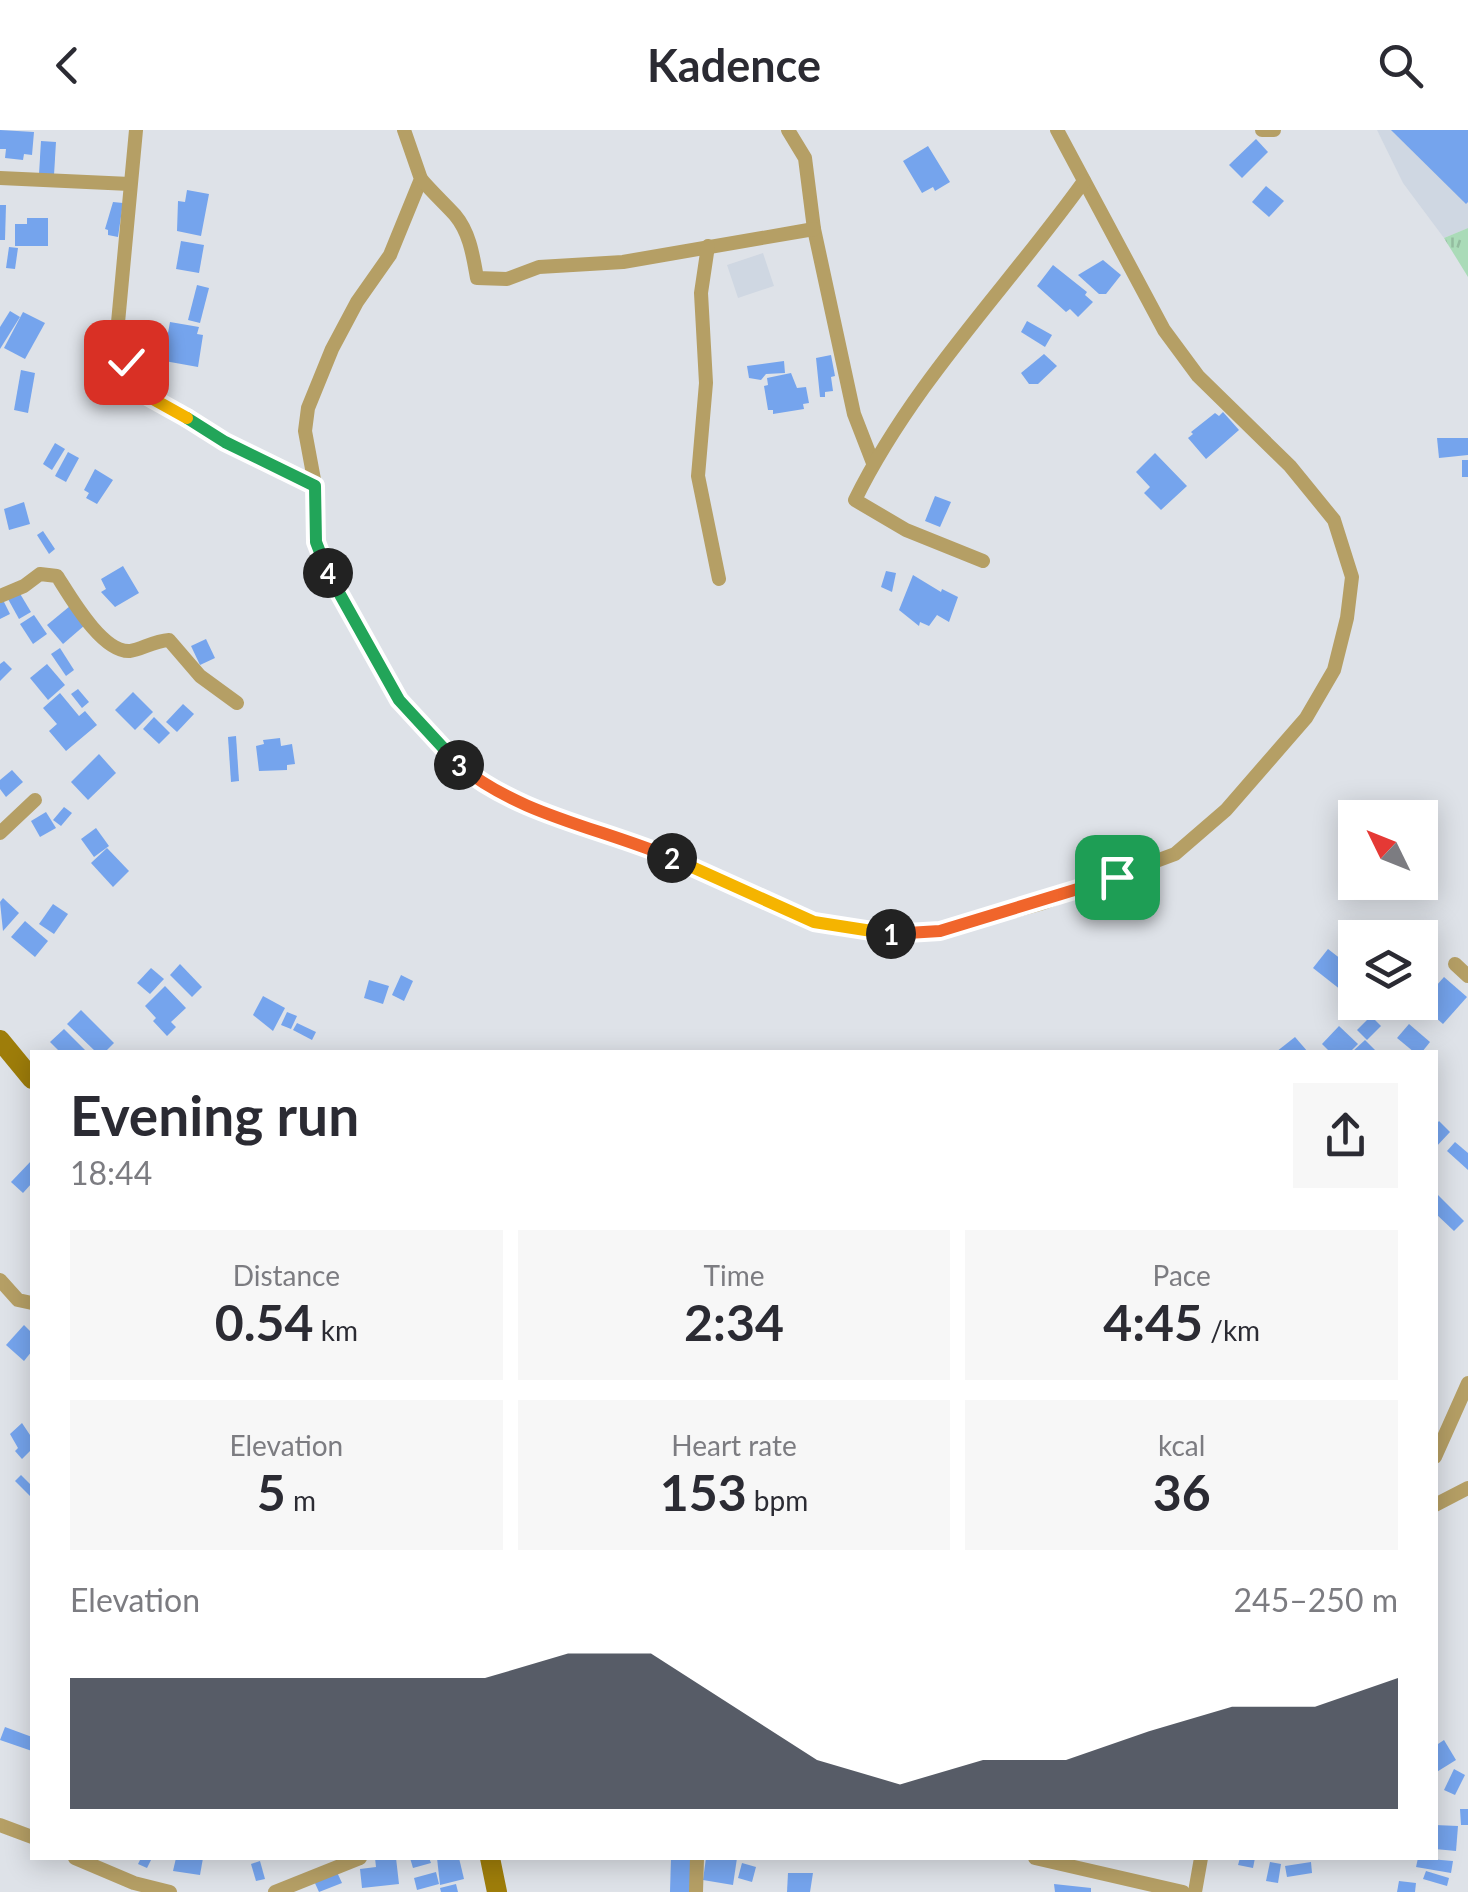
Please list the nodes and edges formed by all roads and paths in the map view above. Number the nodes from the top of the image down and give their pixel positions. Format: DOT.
graph roads {
  1 [pos="136,130"];
  2 [pos="404,130"];
  3 [pos="788,130"];
  4 [pos="1057,130"];
  5 [pos="1262,130"];
  6 [pos="1274,130"];
  7 [pos="0,178"];
  8 [pos="421,178"];
  9 [pos="1084,181"];
  10 [pos="130,184"];
  11 [pos="814,229"];
  12 [pos="708,246"];
  13 [pos="873,463"];
  14 [pos="315,486"];
  15 [pos="982,562"];
  16 [pos="719,579"];
  17 [pos="0,596"];
  18 [pos="236,703"];
  19 [pos="35,800"];
  20 [pos="0,833"];
  21 [pos="1455,964"];
  22 [pos="1468,976"];
  23 [pos="0,1040"];
  24 [pos="30,1076"];
  25 [pos="0,1280"];
  26 [pos="30,1303"];
  27 [pos="1468,1384"];
  28 [pos="1438,1450"];
  29 [pos="1468,1488"];
  30 [pos="1438,1503"];
  31 [pos="0,1825"];
  32 [pos="30,1837"];
  33 [pos="80,1860"];
  34 [pos="356,1860"];
  35 [pos="490,1860"];
  36 [pos="697,1860"];
  37 [pos="1044,1860"];
  38 [pos="1201,1860"];
  39 [pos="301,1888"];
  40 [pos="170,1892"];
  41 [pos="275,1892"];
  42 [pos="497,1892"];
  43 [pos="696,1892"];
  44 [pos="1184,1892"];
  45 [pos="1194,1892"];
  1 -- 10 [label="street"];
  2 -- 8 [label="street"];
  3 -- 11 [label="street"];
  4 -- 9 [label="street"];
  5 -- 6 [label="street"];
  7 -- 10 [label="street"];
  8 -- 12 [label="street"];
  8 -- 14 [label="street"];
  9 -- 13 [label="street"];
  9 -- 14 [label="street"];
  10 -- 14 [label="street"];
  11 -- 12 [label="street"];
  11 -- 13 [label="street"];
  12 -- 16 [label="street"];
  13 -- 15 [label="street"];
  17 -- 18 [label="street"];
  19 -- 20 [label="street"];
  21 -- 22 [label="street"];
  23 -- 24 [label="main road"];
  25 -- 26 [label="street"];
  27 -- 28 [label="street"];
  29 -- 30 [label="street"];
  31 -- 32 [label="street"];
  33 -- 40 [label="street"];
  34 -- 39 [label="street"];
  35 -- 42 [label="main road"];
  36 -- 43 [label="street"];
  37 -- 44 [label="street"];
  38 -- 45 [label="street"];
  39 -- 41 [label="street"];
}
